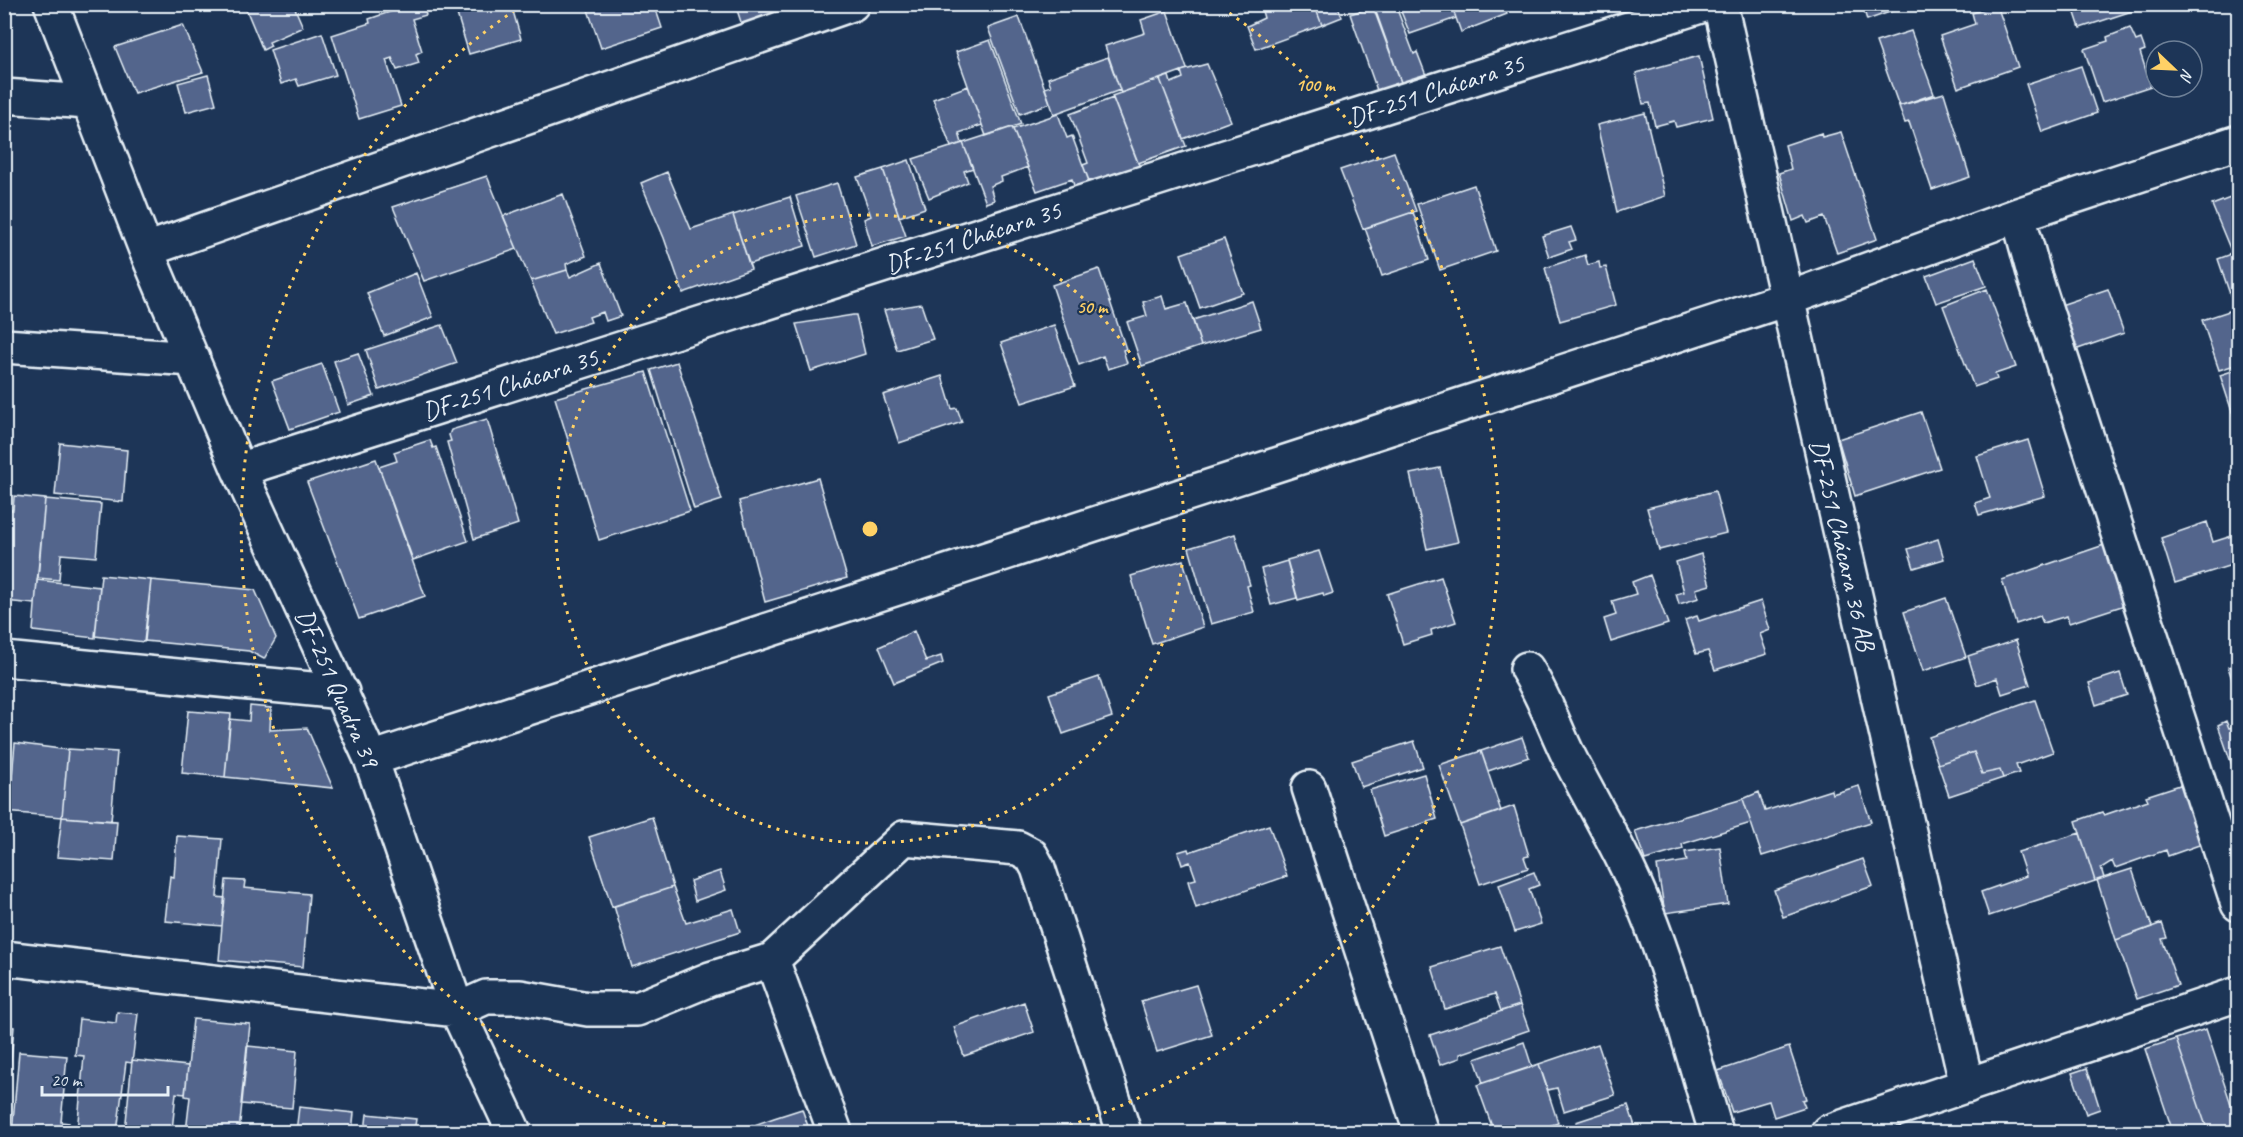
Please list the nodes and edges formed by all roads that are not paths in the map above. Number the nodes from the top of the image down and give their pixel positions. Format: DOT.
graph roads {
  1 [pos="51,4"];
  2 [pos="852,4"];
  3 [pos="1707,4"];
  4 [pos="1720,4"];
  5 [pos="4,96"];
  6 [pos="88,102"];
  7 [pos="2238,142"];
  8 [pos="2018,215"];
  9 [pos="146,250"];
  10 [pos="1787,299"];
  11 [pos="4,346"];
  12 [pos="193,359"];
  13 [pos="239,470"];
  14 [pos="4,659"];
  15 [pos="1527,669"];
  16 [pos="342,692"];
  17 [pos="371,759"];
  18 [pos="1310,788"];
  19 [pos="2238,904"];
  20 [pos="4,958"];
  21 [pos="772,960"];
  22 [pos="2238,994"];
  23 [pos="457,1010"];
  24 [pos="1967,1086"];
  25 [pos="514,1132"];
  26 [pos="835,1132"];
  27 [pos="1124,1132"];
  28 [pos="1421,1132"];
  29 [pos="1716,1132"];
  30 [pos="1828,1132"];
  1 -- 6 [label="street, DF-251 Quadra 39"];
  2 -- 9 [label="street"];
  3 -- 13 [label="street, DF-251 Chácara 35"];
  4 -- 10 [label="street, DF-251 Chácara 36 AB"];
  5 -- 6 [label="street"];
  6 -- 9 [label="street, DF-251 Quadra 39"];
  7 -- 8 [label="street"];
  8 -- 10 [label="street"];
  8 -- 19 [label="street"];
  9 -- 12 [label="street, DF-251 Quadra 39"];
  10 -- 17 [label="street"];
  10 -- 24 [label="street, DF-251 Chácara 36 AB"];
  11 -- 12 [label="street"];
  12 -- 13 [label="street, DF-251 Quadra 39"];
  13 -- 16 [label="street, DF-251 Quadra 39"];
  14 -- 16 [label="street"];
  15 -- 29 [label="street"];
  16 -- 17 [label="street, DF-251 Quadra 39"];
  17 -- 23 [label="street, DF-251 Quadra 39"];
  18 -- 28 [label="street"];
  20 -- 23 [label="street"];
  21 -- 23 [label="street"];
  21 -- 26 [label="street"];
  21 -- 27 [label="street"];
  22 -- 24 [label="street"];
  23 -- 25 [label="street, DF-251 Quadra 39"];
  24 -- 30 [label="street"];
}
